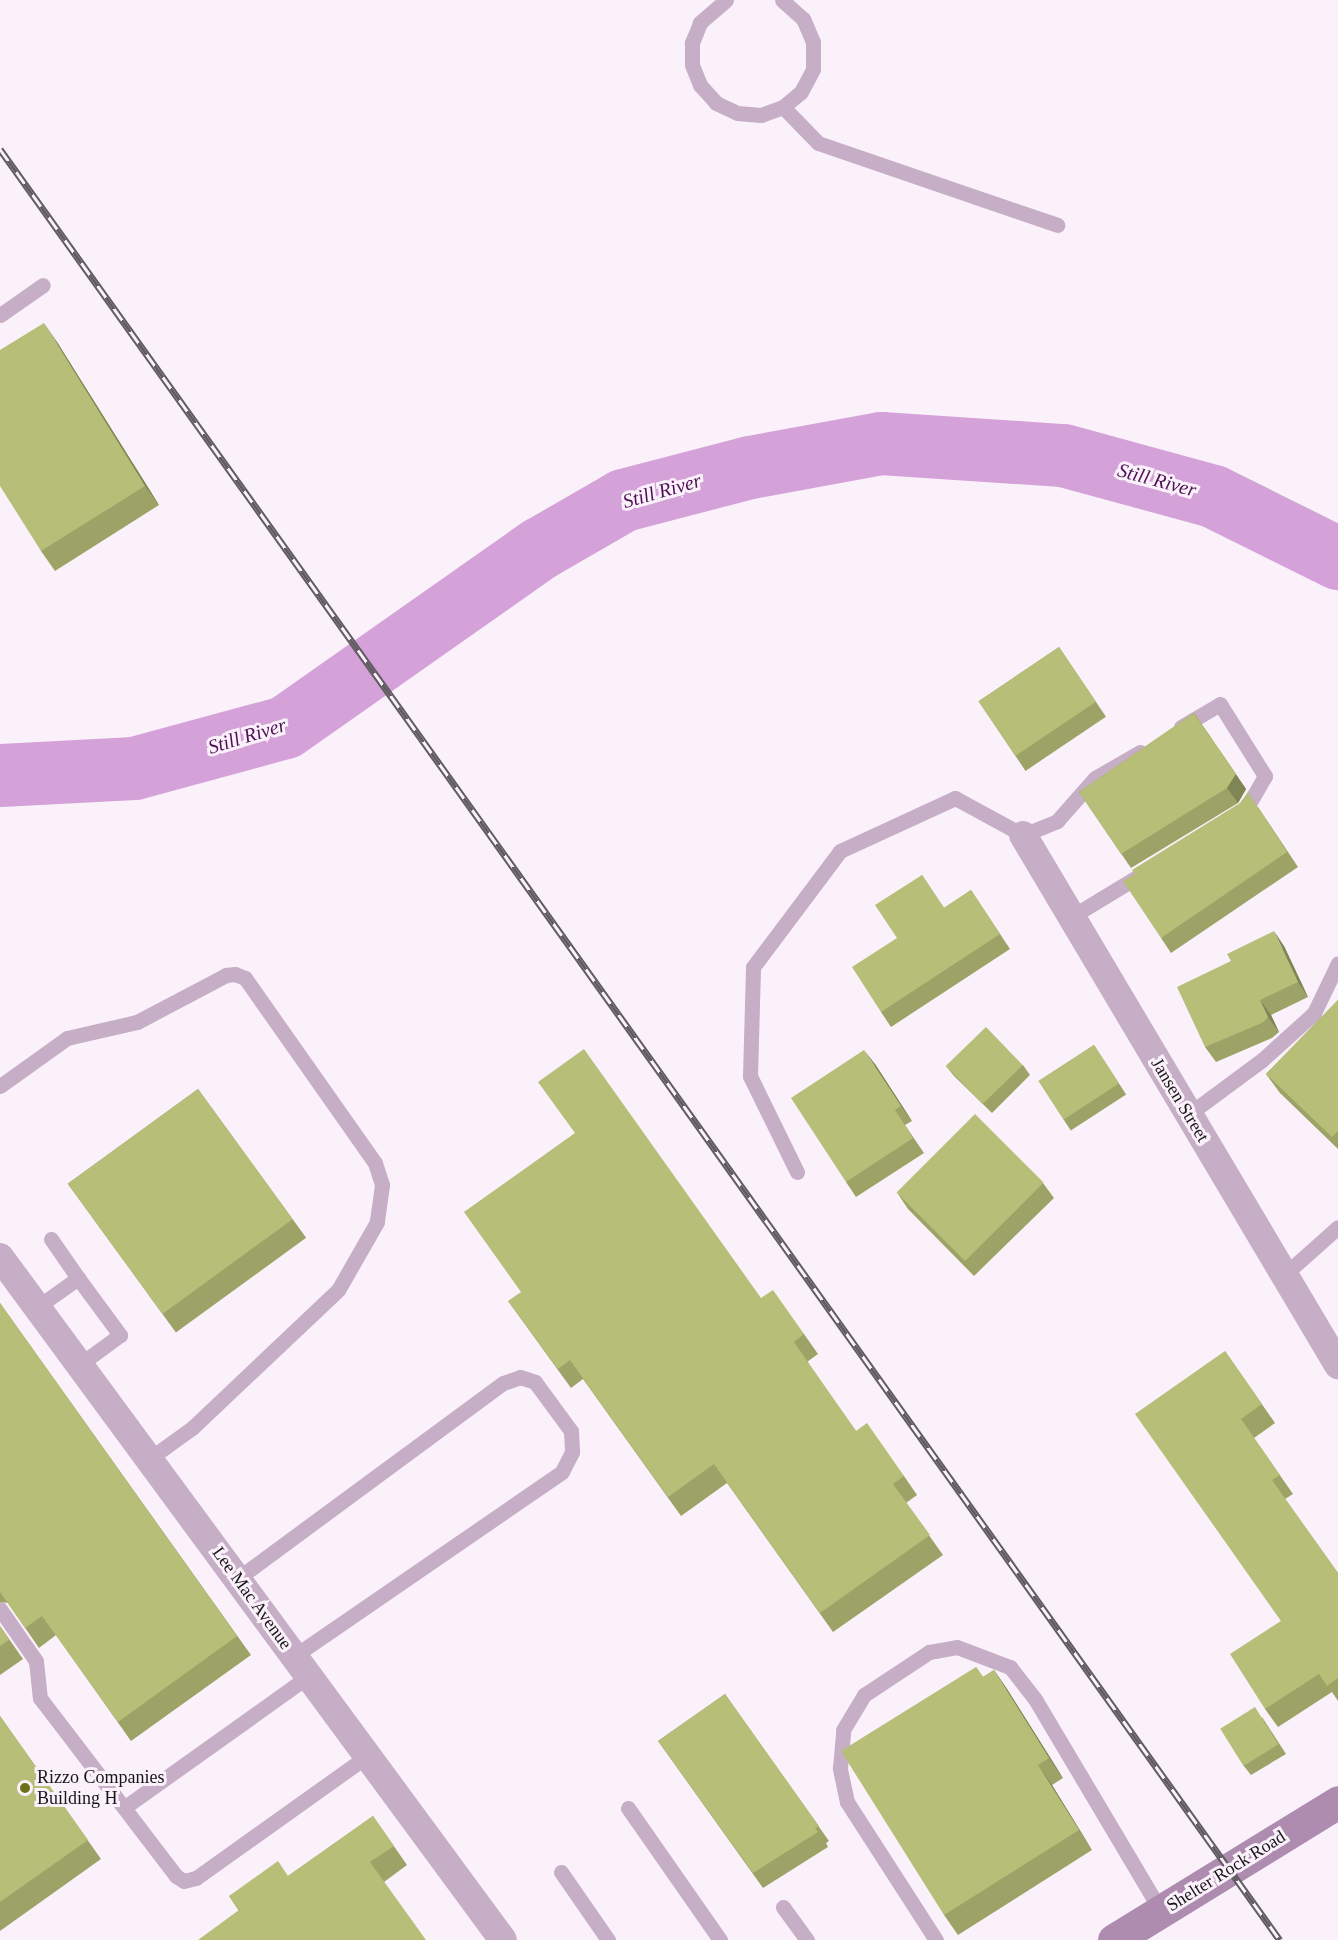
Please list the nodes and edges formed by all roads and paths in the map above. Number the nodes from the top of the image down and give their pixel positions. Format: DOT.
graph roads {
  1 [pos="782,0"];
  2 [pos="717,2"];
  3 [pos="783,108"];
  4 [pos="1057,225"];
  5 [pos="43,285"];
  6 [pos="0,315"];
  7 [pos="1226,822"];
  8 [pos="1023,835"];
  9 [pos="1158,864"];
  10 [pos="1071,917"];
  11 [pos="1338,963"];
  12 [pos="0,1086"];
  13 [pos="1189,1114"];
  14 [pos="797,1172"];
  15 [pos="1338,1227"];
  16 [pos="51,1239"];
  17 [pos="0,1257"];
  18 [pos="1284,1275"];
  19 [pos="78,1278"];
  20 [pos="36,1308"];
  21 [pos="79,1365"];
  22 [pos="1338,1365"];
  23 [pos="149,1459"];
  24 [pos="237,1579"];
  25 [pos="0,1609"];
  26 [pos="302,1666"];
  27 [pos="367,1756"];
  28 [pos="1338,1802"];
  29 [pos="125,1807"];
  30 [pos="628,1808"];
  31 [pos="561,1872"];
  32 [pos="783,1907"];
  33 [pos="1161,1911"];
  34 [pos="503,1940"];
  35 [pos="608,1940"];
  36 [pos="720,1940"];
  37 [pos="807,1940"];
  38 [pos="936,1940"];
  39 [pos="1114,1940"];
  1 -- 3 [label="lane"];
  2 -- 3 [label="lane"];
  3 -- 4 [label="lane"];
  5 -- 6 [label="lane"];
  7 -- 8 [label="lane"];
  8 -- 10 [label="street, Jansen Street"];
  8 -- 14 [label="lane"];
  9 -- 10 [label="lane"];
  10 -- 13 [label="street, Jansen Street"];
  11 -- 13 [label="lane"];
  12 -- 23 [label="lane"];
  13 -- 18 [label="street, Jansen Street"];
  15 -- 18 [label="lane"];
  16 -- 19 [label="lane"];
  17 -- 20 [label="street, Lee Mac Avenue"];
  18 -- 22 [label="street, Jansen Street"];
  19 -- 20 [label="lane"];
  19 -- 21 [label="lane"];
  20 -- 21 [label="street, Lee Mac Avenue"];
  21 -- 23 [label="street, Lee Mac Avenue"];
  23 -- 24 [label="street, Lee Mac Avenue"];
  24 -- 26 [label="street, Lee Mac Avenue"];
  24 -- 26 [label="lane"];
  25 -- 29 [label="lane"];
  26 -- 27 [label="street, Lee Mac Avenue"];
  26 -- 29 [label="lane"];
  27 -- 29 [label="lane"];
  27 -- 34 [label="street, Lee Mac Avenue"];
  28 -- 33 [label="street, Shelter Rock Road"];
  30 -- 36 [label="lane"];
  31 -- 35 [label="lane"];
  32 -- 37 [label="lane"];
  33 -- 38 [label="lane"];
  33 -- 39 [label="street, Shelter Rock Road"];
}
